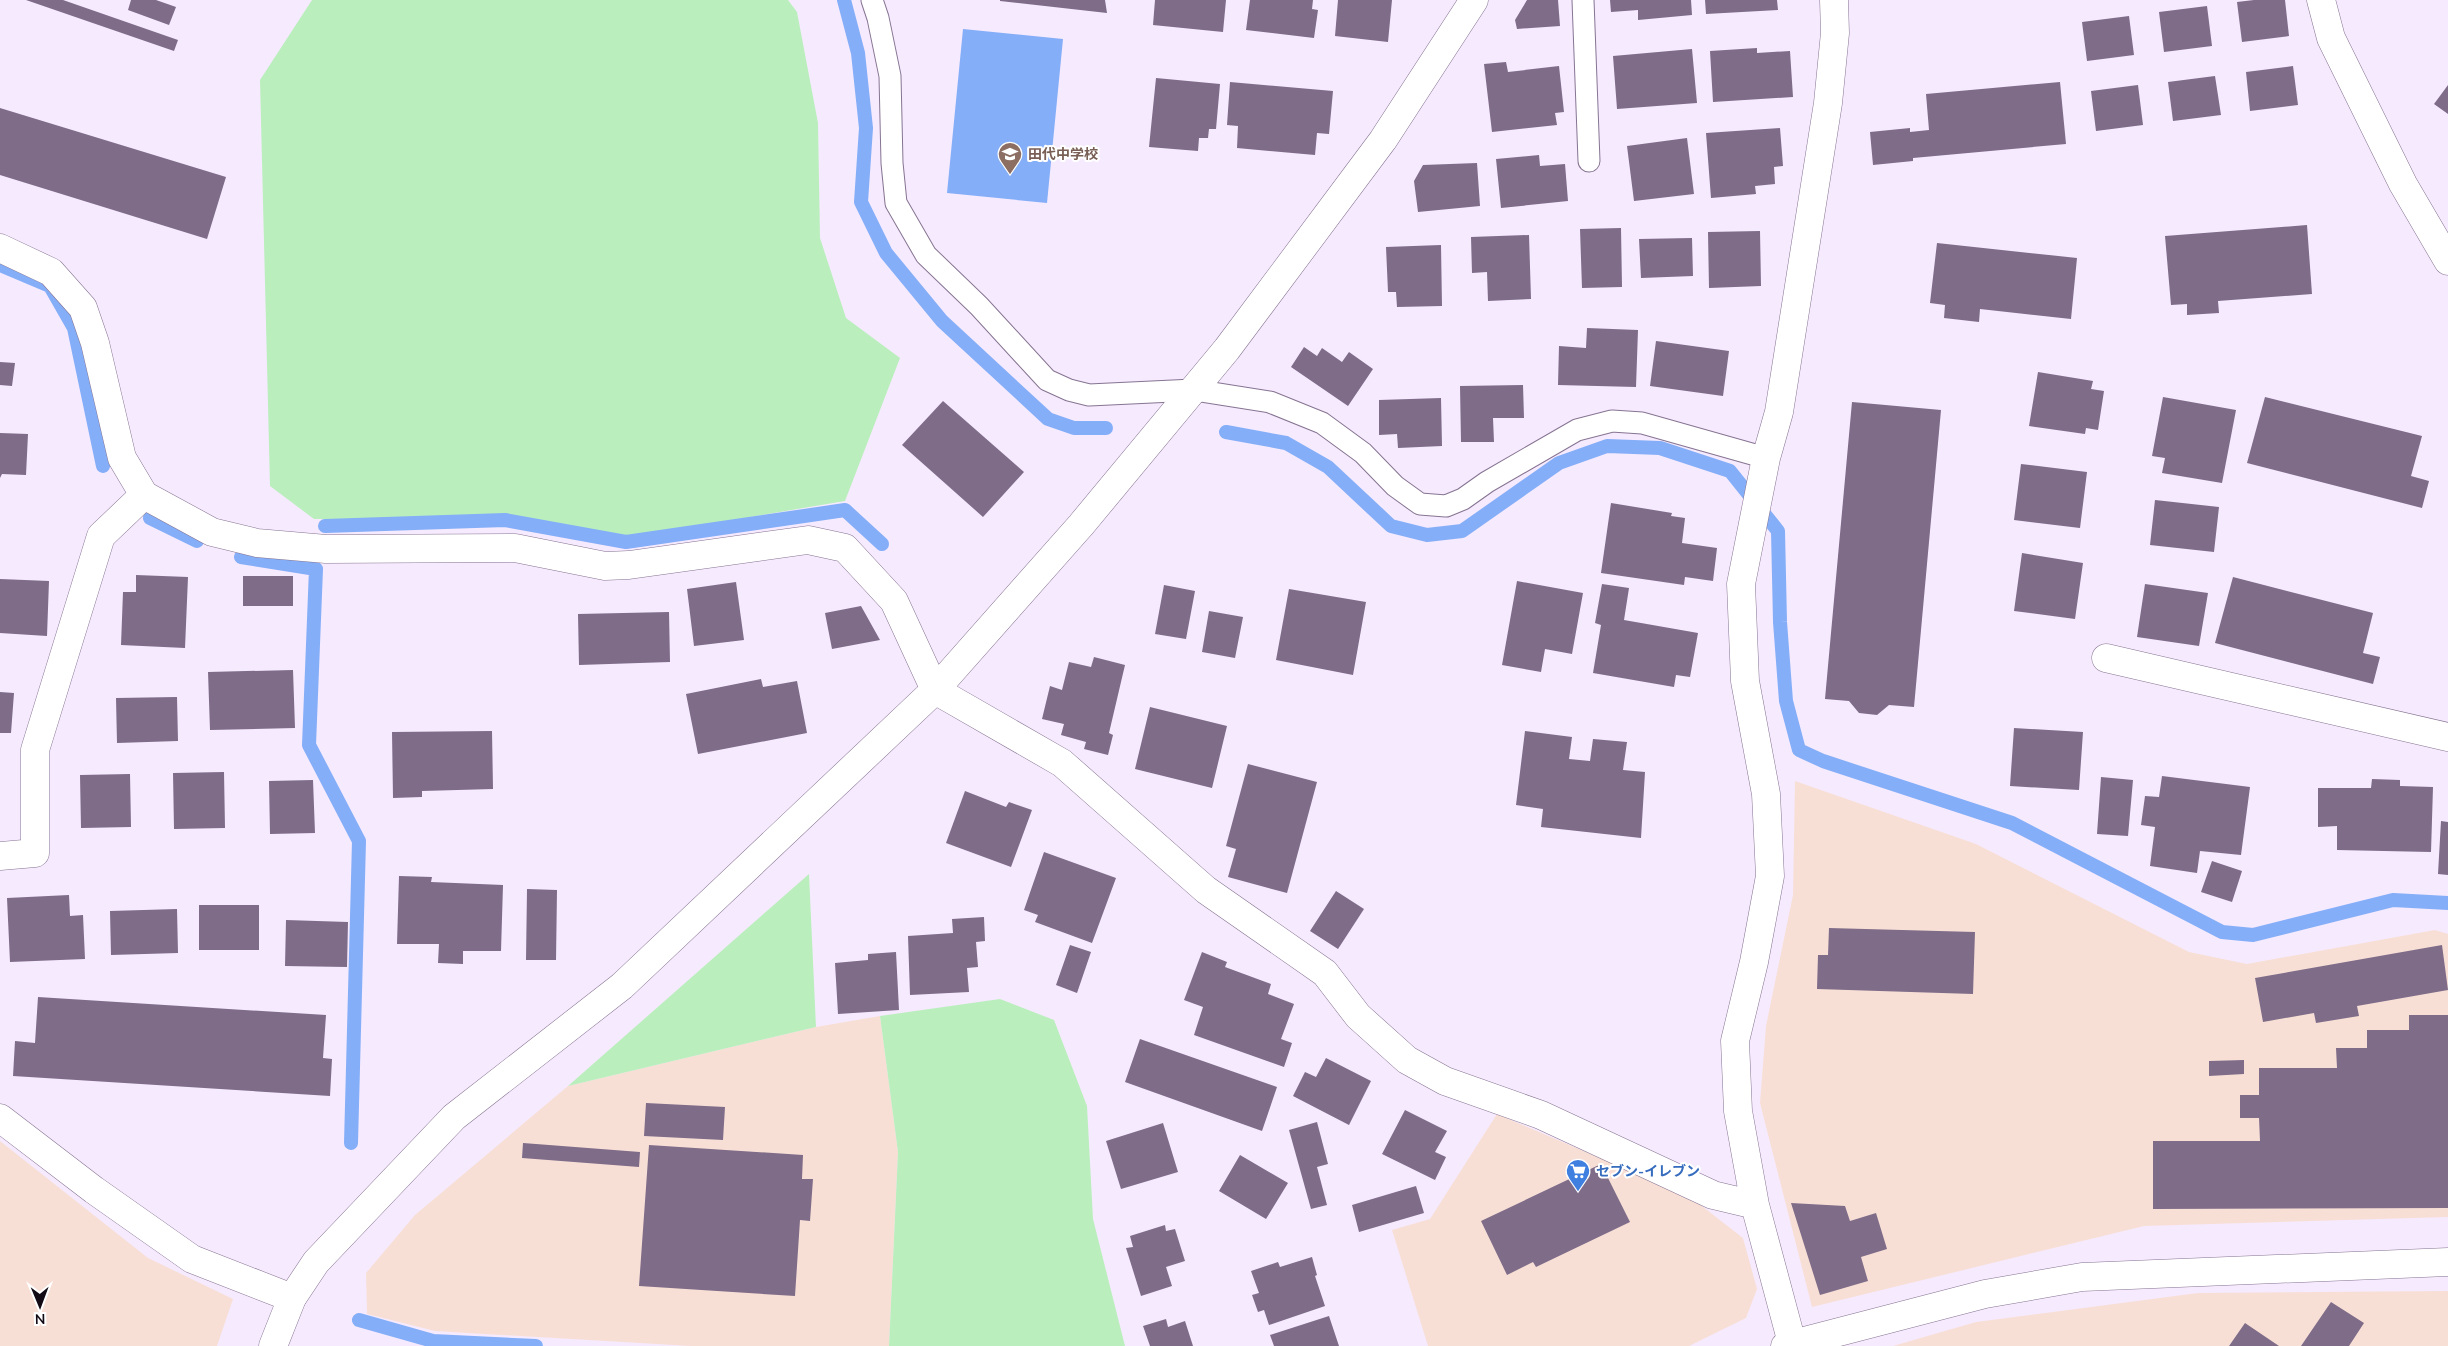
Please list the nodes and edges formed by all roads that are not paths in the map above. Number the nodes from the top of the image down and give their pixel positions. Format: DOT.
graph roads {
  1 [pos="872,0"];
  2 [pos="1474,0"];
  3 [pos="1583,0"];
  4 [pos="1834,0"];
  5 [pos="2321,0"];
  6 [pos="1589,161"];
  7 [pos="0,248"];
  8 [pos="2448,261"];
  9 [pos="1194,390"];
  10 [pos="1766,458"];
  11 [pos="144,494"];
  12 [pos="2106,658"];
  13 [pos="935,690"];
  14 [pos="2448,737"];
  15 [pos="0,856"];
  16 [pos="0,1118"];
  17 [pos="1755,1205"];
  18 [pos="2448,1262"];
  19 [pos="292,1298"];
  20 [pos="1788,1344"];
  21 [pos="273,1346"];
  1 -- 9 [label="lane"];
  2 -- 9 [label="street"];
  3 -- 6 [label="lane"];
  4 -- 10 [label="street"];
  5 -- 8 [label="street"];
  7 -- 11 [label="street"];
  9 -- 10 [label="lane"];
  9 -- 13 [label="street"];
  10 -- 17 [label="street"];
  11 -- 13 [label="street"];
  11 -- 15 [label="street"];
  12 -- 14 [label="street"];
  13 -- 17 [label="street"];
  13 -- 19 [label="street"];
  16 -- 19 [label="street"];
  17 -- 20 [label="street"];
  18 -- 20 [label="street"];
  19 -- 21 [label="street"];
}
